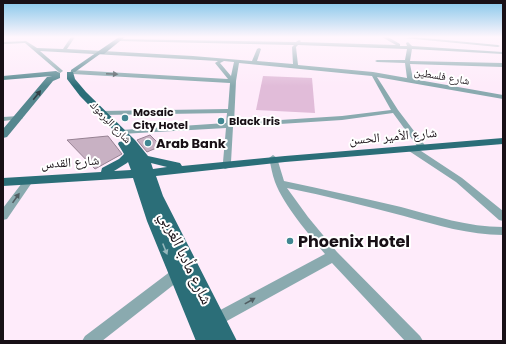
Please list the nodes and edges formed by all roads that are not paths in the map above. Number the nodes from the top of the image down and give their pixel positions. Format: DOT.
graph roads {
  1 [pos="41,53"];
  2 [pos="48,53"];
  3 [pos="98,53"];
  4 [pos="115,53"];
  5 [pos="196,53"];
  6 [pos="257,53"];
  7 [pos="295,53"];
  8 [pos="409,53"];
  9 [pos="487,53"];
  10 [pos="44,56"];
  11 [pos="193,57"];
  12 [pos="224,59"];
  13 [pos="237,60"];
  14 [pos="377,61"];
  15 [pos="254,62"];
  16 [pos="407,63"];
  17 [pos="501,65"];
  18 [pos="296,66"];
  19 [pos="64,73"];
  20 [pos="373,74"];
  21 [pos="3,78"];
  22 [pos="410,80"];
  23 [pos="233,81"];
  24 [pos="503,97"];
  25 [pos="231,111"];
  26 [pos="395,111"];
  27 [pos="102,113"];
  28 [pos="19,118"];
  29 [pos="3,119"];
  30 [pos="229,124"];
  31 [pos="121,132"];
  32 [pos="3,135"];
  33 [pos="503,141"];
  34 [pos="417,148"];
  35 [pos="130,153"];
  36 [pos="277,159"];
  37 [pos="226,164"];
  38 [pos="174,168"];
  39 [pos="108,173"];
  40 [pos="145,174"];
  41 [pos="46,177"];
  42 [pos="3,178"];
  43 [pos="28,181"];
  44 [pos="3,182"];
  45 [pos="280,183"];
  46 [pos="3,216"];
  47 [pos="503,217"];
  48 [pos="503,231"];
  49 [pos="333,256"];
  50 [pos="176,275"];
  51 [pos="216,320"];
  52 [pos="90,341"];
  53 [pos="206,341"];
  54 [pos="227,341"];
  55 [pos="415,341"];
  1 -- 10 [label="street"];
  2 -- 10 [label="street, شارع فلسطين"];
  3 -- 19 [label="main road"];
  4 -- 11 [label="street, شارع فلسطين"];
  5 -- 11 [label="street"];
  6 -- 15 [label="street"];
  7 -- 18 [label="street"];
  8 -- 16 [label="street"];
  9 -- 17 [label="street"];
  10 -- 19 [label="street"];
  11 -- 12 [label="street, شارع فلسطين"];
  12 -- 13 [label="street, شارع فلسطين"];
  12 -- 23 [label="street"];
  13 -- 15 [label="street, شارع فلسطين"];
  13 -- 23 [label="street"];
  14 -- 16 [label="street"];
  15 -- 18 [label="street, شارع فلسطين"];
  16 -- 17 [label="street"];
  16 -- 22 [label="street"];
  18 -- 20 [label="street, شارع فلسطين"];
  19 -- 21 [label="main road"];
  19 -- 23 [label="street, one-way"];
  19 -- 27 [label="main road, شارع اليرموك"];
  28 -- 19 [label="main road, one-way"];
  19 -- 35 [label="main road, شارع اليرموك"];
  20 -- 22 [label="street, شارع فلسطين"];
  20 -- 26 [label="street"];
  22 -- 24 [label="street, شارع فلسطين"];
  23 -- 25 [label="street"];
  25 -- 27 [label="street"];
  25 -- 30 [label="street"];
  26 -- 30 [label="street"];
  26 -- 34 [label="street"];
  27 -- 31 [label="main road, شارع اليرموك"];
  28 -- 29 [label="street"];
  28 -- 32 [label="main road"];
  30 -- 31 [label="street"];
  30 -- 37 [label="street"];
  31 -- 40 [label="main road, شارع اليرموك"];
  33 -- 34 [label="main road, شارع الأمير الحسن"];
  34 -- 36 [label="main road, شارع الأمير الحسن"];
  34 -- 47 [label="street"];
  35 -- 39 [label="main road"];
  35 -- 40 [label="main road, شارع اليرموك"];
  36 -- 37 [label="main road, شارع الأمير الحسن"];
  36 -- 45 [label="street"];
  37 -- 38 [label="main road, شارع الأمير الحسن"];
  38 -- 40 [label="main road, شارع الأمير الحسن"];
  38 -- 40 [label="main road"];
  39 -- 40 [label="main road, شارع القدس"];
  39 -- 40 [label="main road"];
  39 -- 41 [label="main road, شارع القدس"];
  40 -- 50 [label="main road, شارع مأدبا الغربي, one-way"];
  40 -- 51 [label="main road, شارع مأدبا الغربي"];
  41 -- 42 [label="main road, شارع القدس"];
  41 -- 43 [label="main road, شارع القدس"];
  43 -- 44 [label="main road, شارع القدس"];
  46 -- 43 [label="street, one-way"];
  45 -- 48 [label="street"];
  45 -- 49 [label="street"];
  51 -- 49 [label="street, one-way"];
  49 -- 55 [label="street"];
  50 -- 52 [label="street"];
  50 -- 53 [label="main road, شارع مأدبا الغربي"];
  51 -- 54 [label="main road, شارع مأدبا الغربي"];
}
